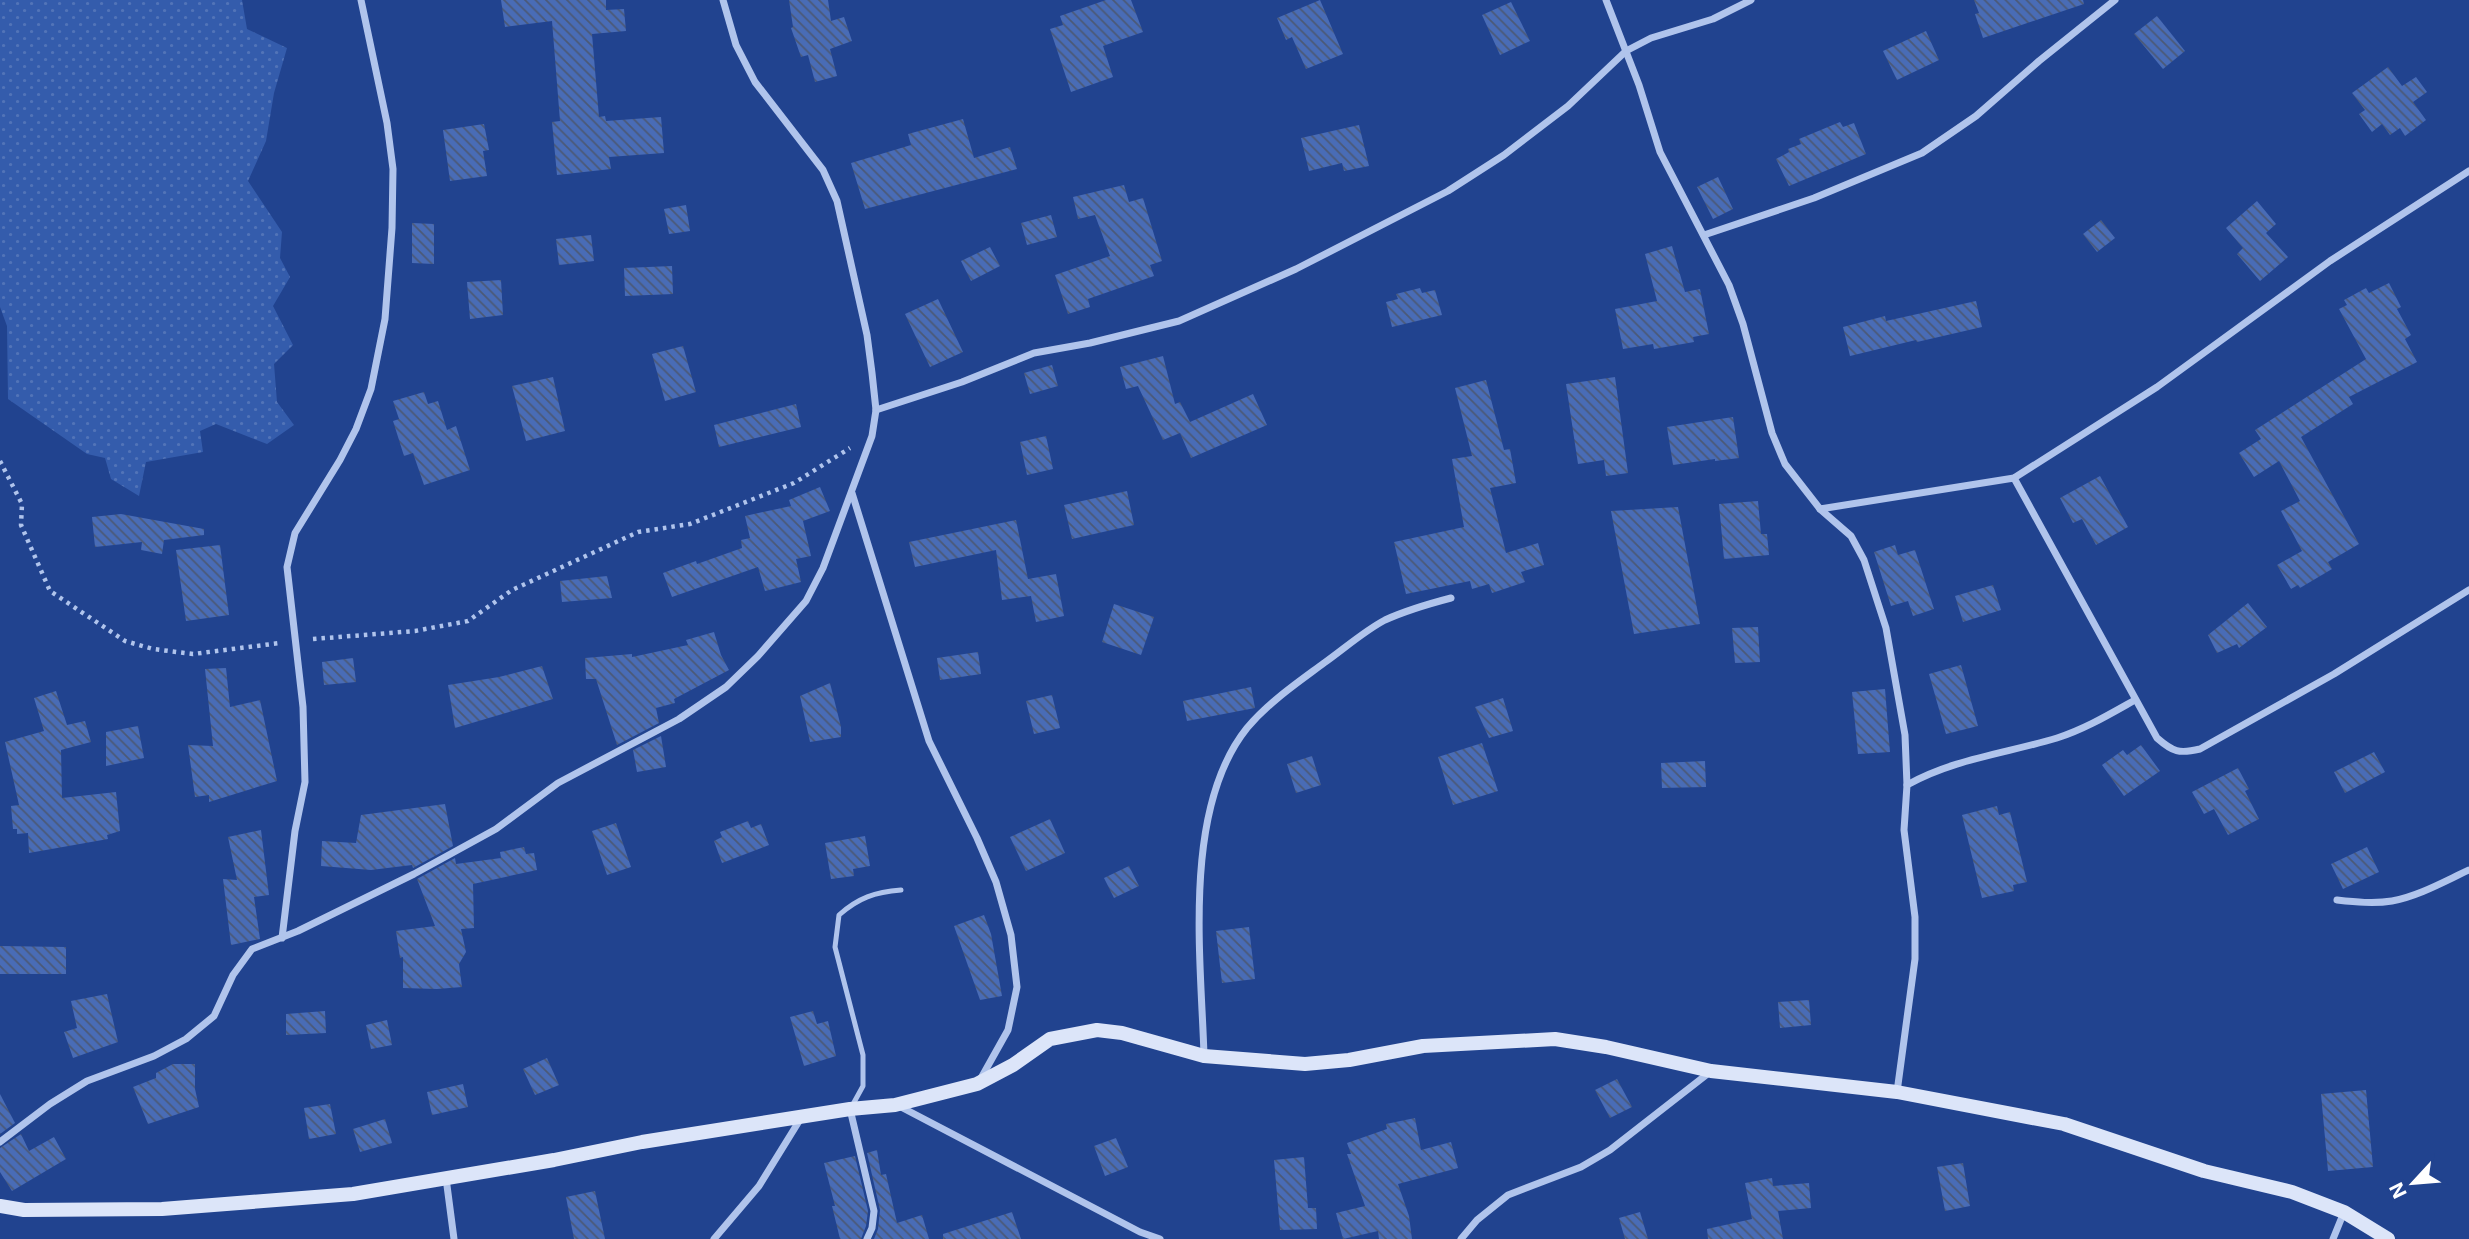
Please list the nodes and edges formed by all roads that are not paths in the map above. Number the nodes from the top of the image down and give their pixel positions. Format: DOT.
graph roads {
  1 [pos="361,0"];
  2 [pos="723,0"];
  3 [pos="1606,0"];
  4 [pos="1751,0"];
  5 [pos="2115,0"];
  6 [pos="1626,51"];
  7 [pos="2469,171"];
  8 [pos="1703,235"];
  9 [pos="876,410"];
  10 [pos="2014,478"];
  11 [pos="852,492"];
  12 [pos="1820,509"];
  13 [pos="2469,590"];
  14 [pos="1451,598"];
  15 [pos="2135,700"];
  16 [pos="1907,785"];
  17 [pos="2469,870"];
  18 [pos="901,890"];
  19 [pos="2337,900"];
  20 [pos="282,937"];
  21 [pos="1204,1056"];
  22 [pos="1711,1071"];
  23 [pos="978,1084"];
  24 [pos="1897,1091"];
  25 [pos="895,1105"];
  26 [pos="850,1109"];
  27 [pos="802,1117"];
  28 [pos="0,1142"];
  29 [pos="446,1177"];
  30 [pos="0,1206"];
  31 [pos="2344,1212"];
  32 [pos="454,1239"];
  33 [pos="714,1239"];
  34 [pos="867,1239"];
  35 [pos="1160,1239"];
  36 [pos="1461,1239"];
  37 [pos="2333,1239"];
  38 [pos="2388,1239"];
  1 -- 20 [label="street"];
  2 -- 9 [label="street"];
  3 -- 6 [label="street"];
  4 -- 6 [label="street"];
  5 -- 8 [label="street"];
  6 -- 8 [label="street"];
  6 -- 9 [label="street"];
  7 -- 10 [label="street"];
  8 -- 12 [label="street"];
  9 -- 11 [label="street"];
  10 -- 12 [label="street"];
  10 -- 15 [label="street"];
  11 -- 20 [label="street"];
  11 -- 23 [label="street"];
  12 -- 16 [label="street"];
  13 -- 15 [label="street"];
  14 -- 21 [label="street"];
  15 -- 16 [label="street"];
  16 -- 24 [label="street"];
  17 -- 19 [label="street"];
  18 -- 26 [label="lane"];
  20 -- 28 [label="street"];
  21 -- 22 [label="street"];
  21 -- 23 [label="street"];
  22 -- 24 [label="street"];
  22 -- 36 [label="street"];
  23 -- 25 [label="street"];
  24 -- 31 [label="street"];
  25 -- 26 [label="street"];
  25 -- 35 [label="street"];
  26 -- 27 [label="street"];
  26 -- 34 [label="street"];
  27 -- 29 [label="street"];
  27 -- 33 [label="street"];
  29 -- 30 [label="street"];
  29 -- 32 [label="street"];
  31 -- 37 [label="street"];
  31 -- 38 [label="street"];
}
